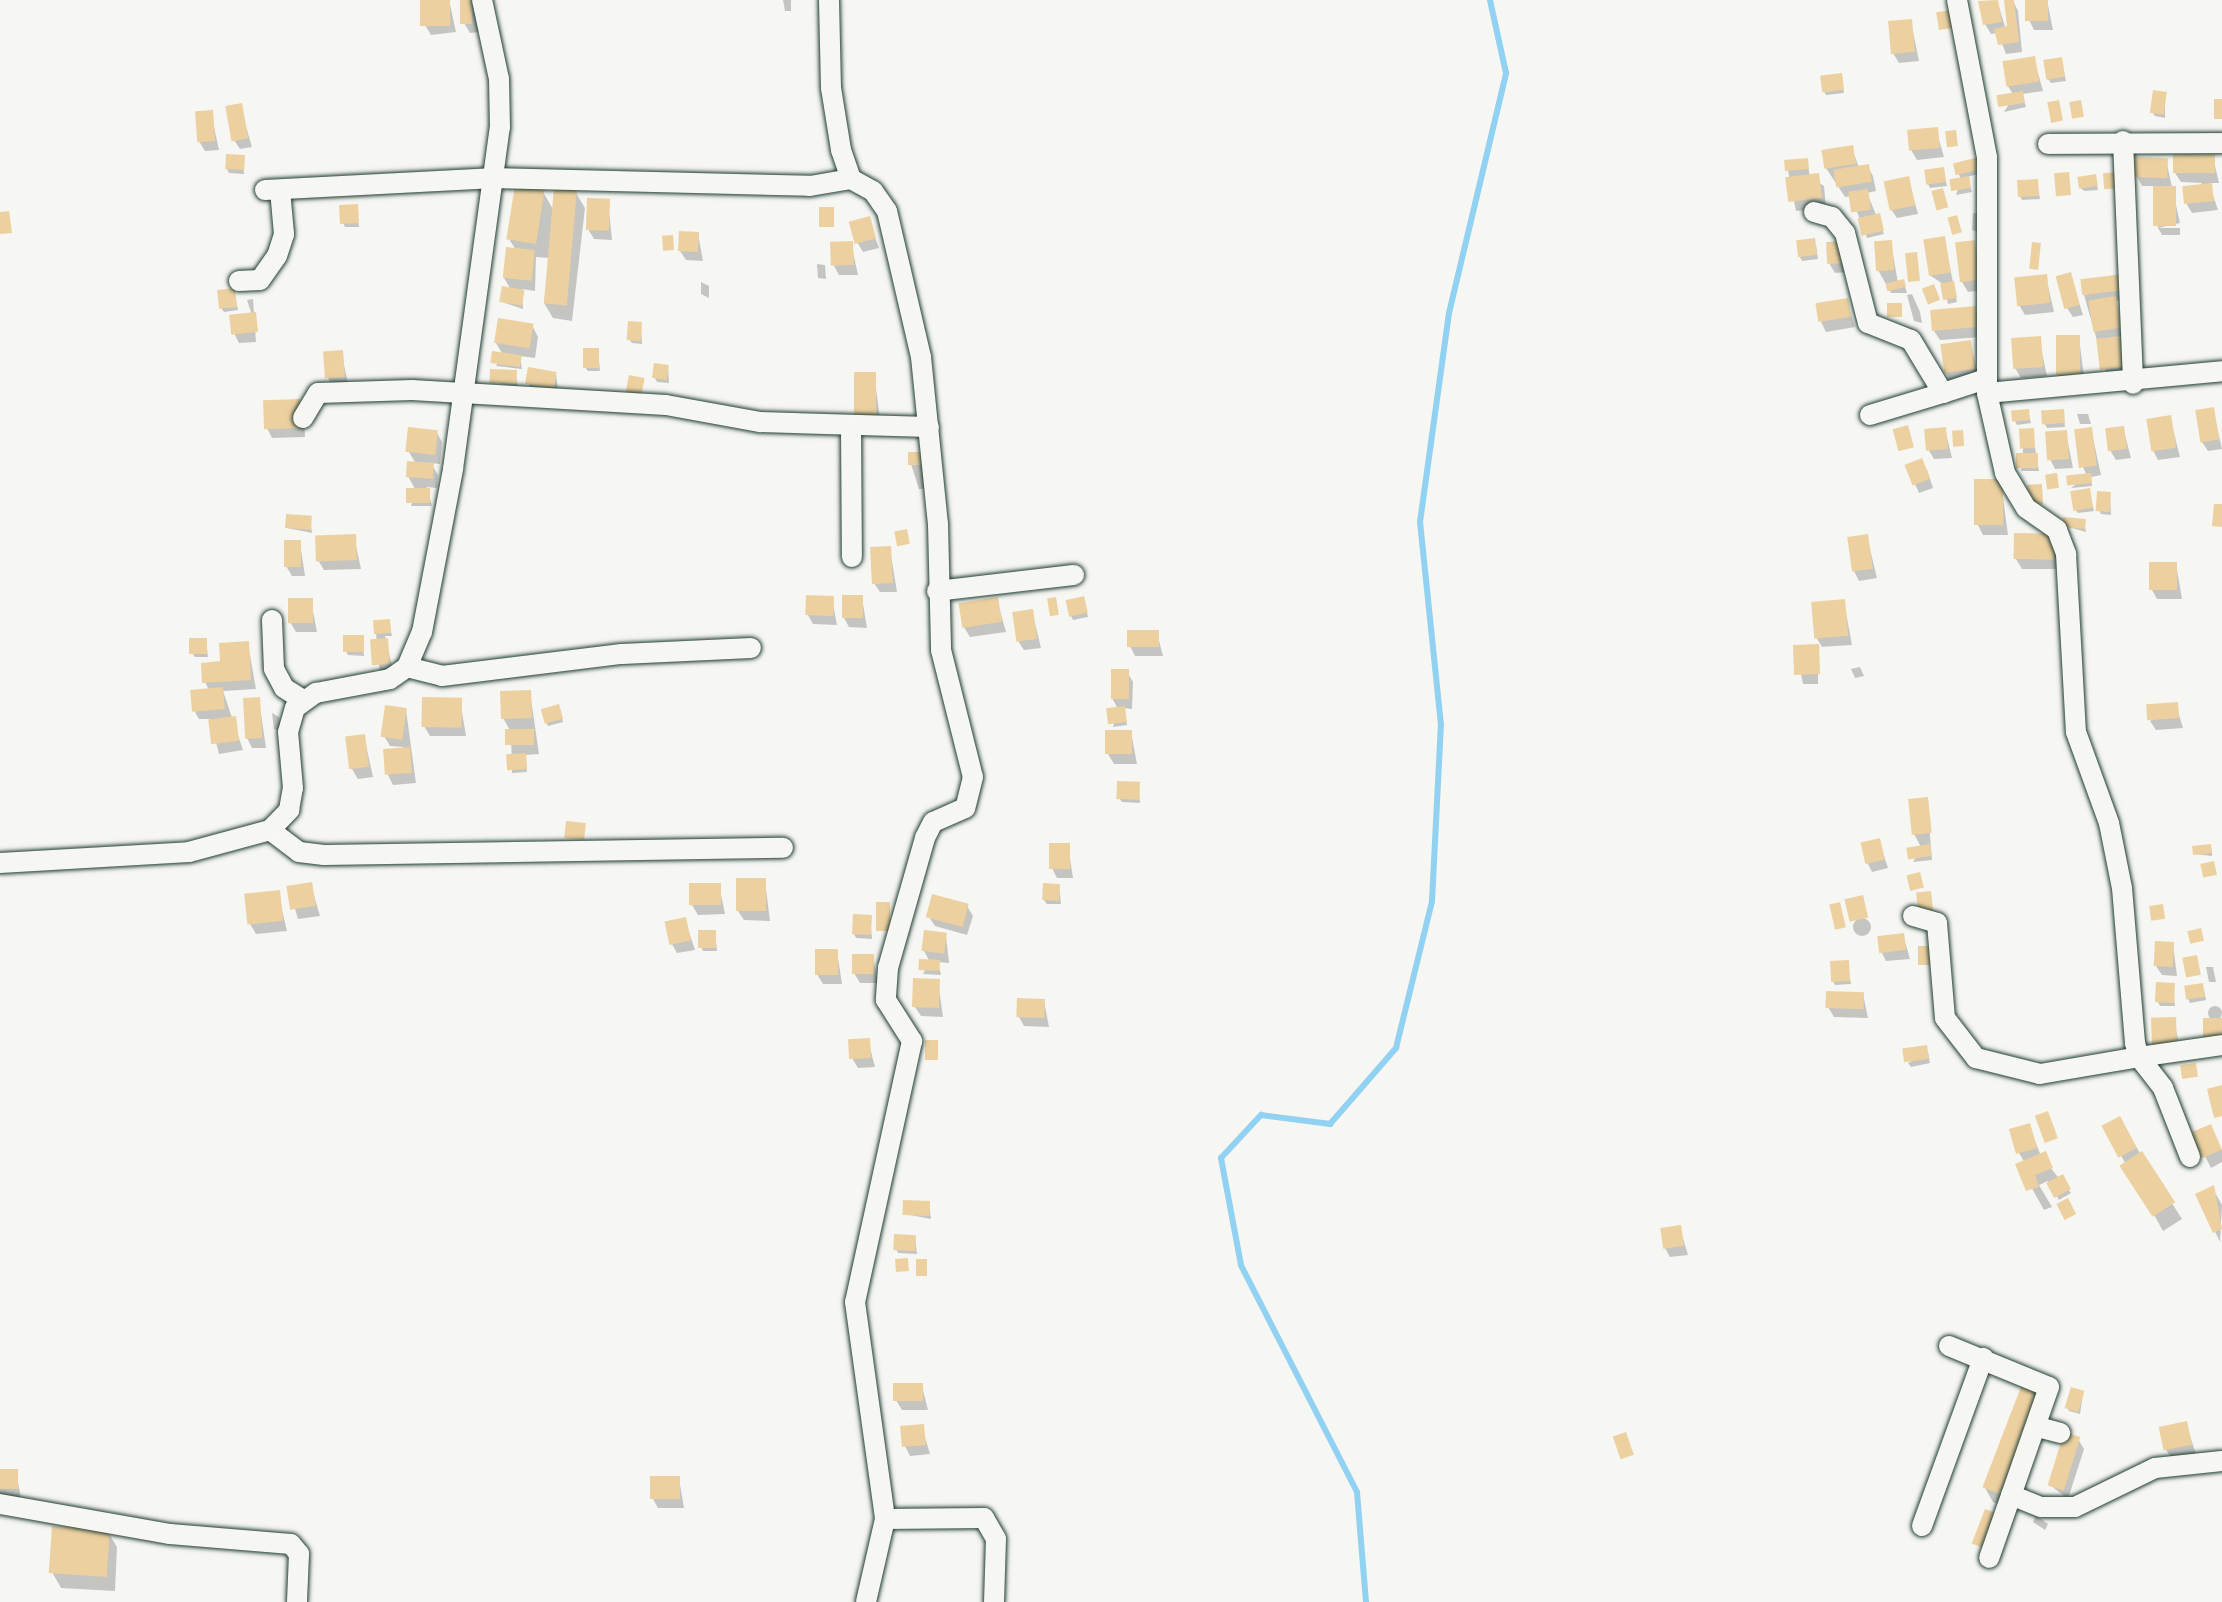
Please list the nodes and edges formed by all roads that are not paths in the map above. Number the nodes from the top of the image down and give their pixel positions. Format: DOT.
graph roads {
  1 [pos="482,0"];
  2 [pos="829,0"];
  3 [pos="1957,0"];
  4 [pos="2123,141"];
  5 [pos="2222,143"];
  6 [pos="2048,144"];
  7 [pos="492,178"];
  8 [pos="851,179"];
  9 [pos="1814,212"];
  10 [pos="239,282"];
  11 [pos="2222,371"];
  12 [pos="2133,384"];
  13 [pos="1986,386"];
  14 [pos="462,392"];
  15 [pos="1943,393"];
  16 [pos="1870,415"];
  17 [pos="304,418"];
  18 [pos="852,427"];
  19 [pos="929,427"];
  20 [pos="852,557"];
  21 [pos="1074,575"];
  22 [pos="936,590"];
  23 [pos="272,620"];
  24 [pos="750,648"];
  25 [pos="407,667"];
  26 [pos="303,700"];
  27 [pos="270,830"];
  28 [pos="784,848"];
  29 [pos="0,863"];
  30 [pos="1912,916"];
  31 [pos="2222,1045"];
  32 [pos="2139,1057"];
  33 [pos="2190,1157"];
  34 [pos="1949,1346"];
  35 [pos="1983,1358"];
  36 [pos="2038,1427"];
  37 [pos="2060,1433"];
  38 [pos="2222,1460"];
  39 [pos="2011,1495"];
  40 [pos="0,1504"];
  41 [pos="885,1519"];
  42 [pos="1922,1526"];
  43 [pos="1989,1558"];
  44 [pos="296,1602"];
  45 [pos="866,1602"];
  46 [pos="994,1602"];
  1 -- 7 [label="street"];
  2 -- 8 [label="street"];
  3 -- 13 [label="street"];
  4 -- 5 [label="street"];
  4 -- 6 [label="street"];
  4 -- 12 [label="street"];
  7 -- 8 [label="street"];
  7 -- 10 [label="street"];
  7 -- 14 [label="street"];
  8 -- 19 [label="street"];
  9 -- 15 [label="street"];
  11 -- 12 [label="street"];
  12 -- 13 [label="street"];
  13 -- 15 [label="street"];
  13 -- 32 [label="street"];
  14 -- 17 [label="street"];
  14 -- 18 [label="street"];
  14 -- 25 [label="street"];
  15 -- 16 [label="street"];
  18 -- 19 [label="street"];
  18 -- 20 [label="street"];
  19 -- 22 [label="street"];
  21 -- 22 [label="street"];
  22 -- 41 [label="street"];
  23 -- 26 [label="street"];
  24 -- 25 [label="street"];
  25 -- 26 [label="street"];
  26 -- 27 [label="street"];
  27 -- 28 [label="street"];
  27 -- 29 [label="street"];
  30 -- 32 [label="street"];
  31 -- 32 [label="street"];
  32 -- 33 [label="street"];
  34 -- 35 [label="street"];
  35 -- 36 [label="street"];
  35 -- 42 [label="street"];
  36 -- 37 [label="street"];
  36 -- 39 [label="street"];
  38 -- 39 [label="street"];
  39 -- 43 [label="street"];
  40 -- 44 [label="street"];
  41 -- 45 [label="street"];
  41 -- 46 [label="street"];
}
